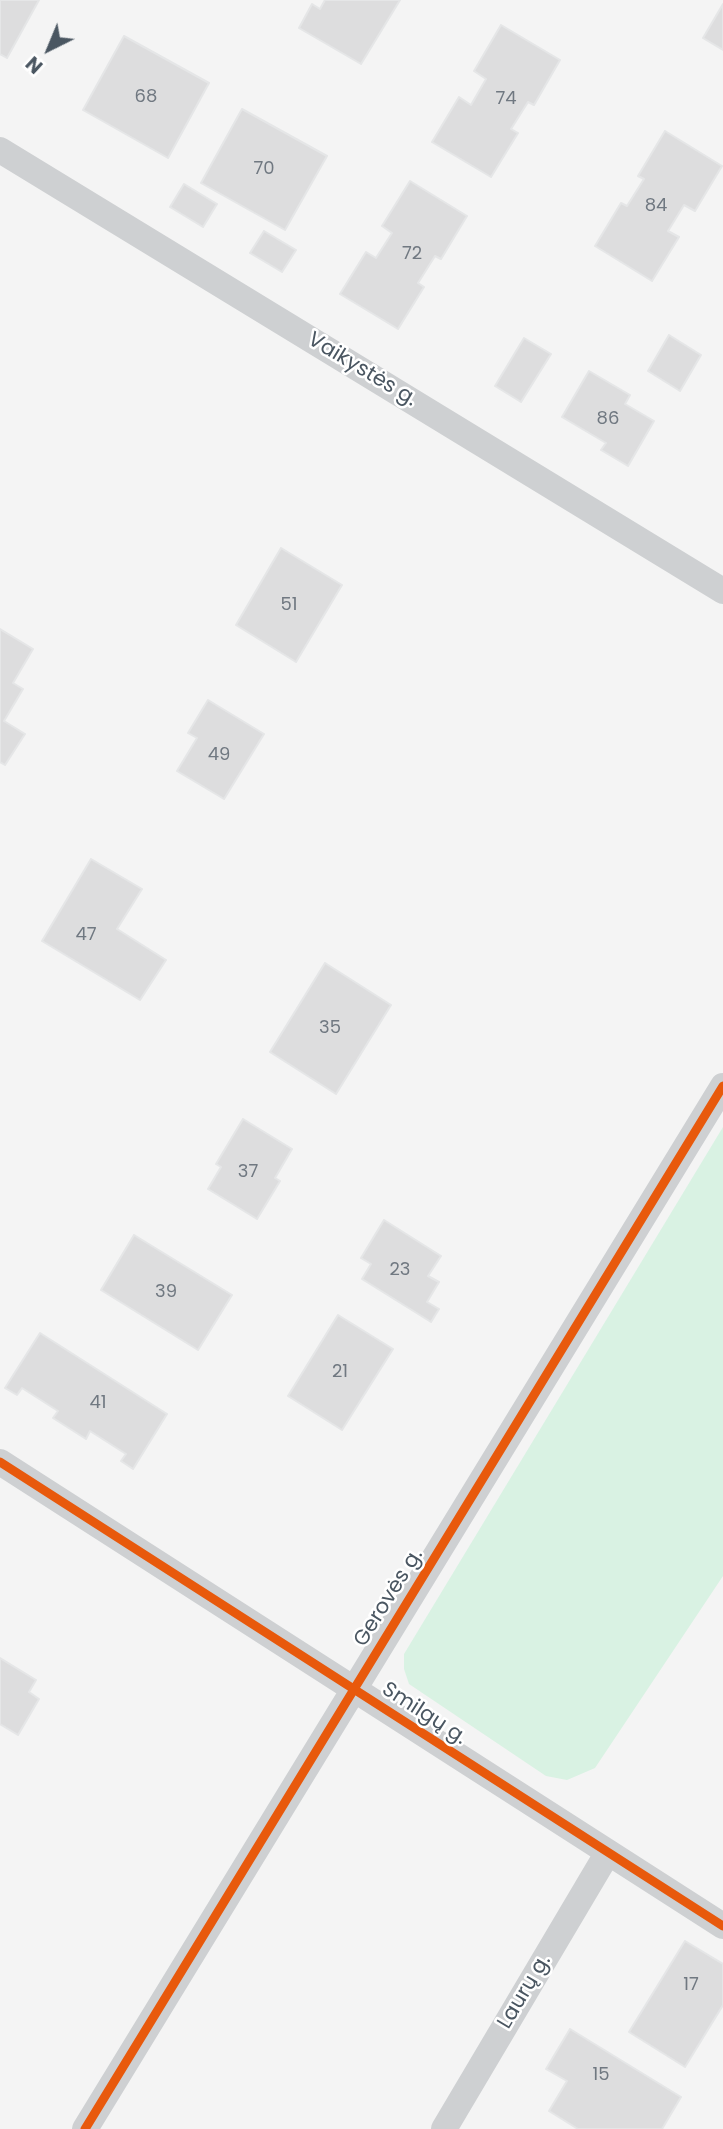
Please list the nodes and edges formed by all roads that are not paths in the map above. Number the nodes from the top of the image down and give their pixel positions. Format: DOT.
graph roads {
  1 [pos="0,150"];
  2 [pos="723,591"];
  3 [pos="723,1086"];
  4 [pos="0,1462"];
  5 [pos="354,1689"];
  6 [pos="607,1854"];
  7 [pos="723,1926"];
  8 [pos="85,2129"];
  9 [pos="444,2129"];
  1 -- 2 [label="street, Vaikystės g."];
  3 -- 5 [label="street, Gerovės g."];
  4 -- 5 [label="street, Smilgų g."];
  5 -- 6 [label="street, Smilgų g."];
  5 -- 8 [label="street, Gerovės g."];
  6 -- 7 [label="street, Smilgų g."];
  6 -- 9 [label="street, Laurų g."];
}
